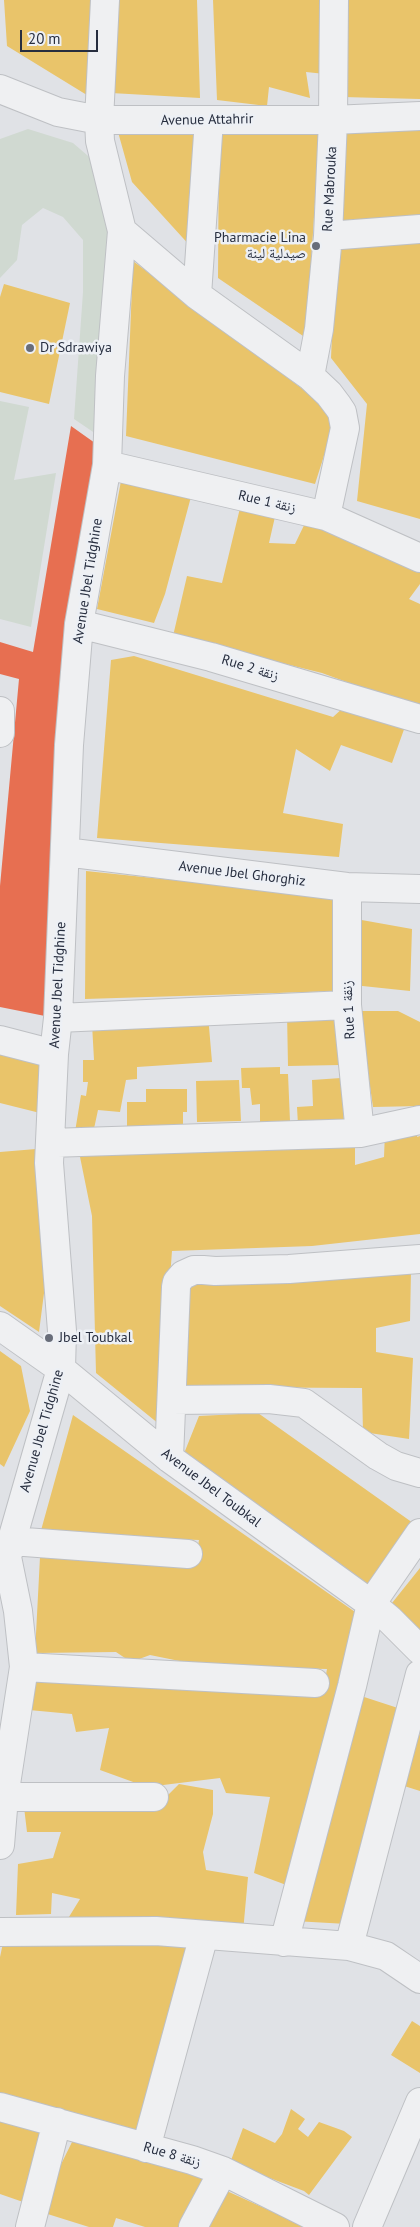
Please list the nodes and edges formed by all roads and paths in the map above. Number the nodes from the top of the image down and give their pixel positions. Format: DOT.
graph roads {
  1 [pos="105,0"];
  2 [pos="334,0"];
  3 [pos="0,89"];
  4 [pos="420,116"];
  5 [pos="99,120"];
  6 [pos="209,120"];
  7 [pos="333,120"];
  8 [pos="420,228"];
  9 [pos="122,231"];
  10 [pos="328,236"];
  11 [pos="197,295"];
  12 [pos="310,376"];
  13 [pos="107,465"];
  14 [pos="326,516"];
  15 [pos="420,558"];
  16 [pos="79,624"];
  17 [pos="0,711"];
  18 [pos="420,719"];
  19 [pos="0,733"];
  20 [pos="65,852"];
  21 [pos="347,887"];
  22 [pos="420,889"];
  23 [pos="347,1005"];
  24 [pos="58,1018"];
  25 [pos="0,1040"];
  26 [pos="54,1054"];
  27 [pos="420,1120"];
  28 [pos="360,1133"];
  29 [pos="50,1143"];
  30 [pos="420,1259"];
  31 [pos="0,1326"];
  32 [pos="61,1369"];
  33 [pos="172,1400"];
  34 [pos="169,1458"];
  35 [pos="420,1473"];
  36 [pos="420,1534"];
  37 [pos="188,1554"];
  38 [pos="6,1556"];
  39 [pos="371,1604"];
  40 [pos="420,1650"];
  41 [pos="24,1667"];
  42 [pos="420,1674"];
  43 [pos="315,1682"];
  44 [pos="4,1797"];
  45 [pos="154,1797"];
  46 [pos="0,1845"];
  47 [pos="0,1932"];
  48 [pos="204,1935"];
  49 [pos="284,1942"];
  50 [pos="350,1946"];
  51 [pos="420,1979"];
  52 [pos="420,2102"];
  53 [pos="0,2107"];
  54 [pos="57,2122"];
  55 [pos="146,2148"];
  56 [pos="223,2171"];
  57 [pos="30,2227"];
  58 [pos="193,2227"];
  59 [pos="335,2227"];
  60 [pos="367,2227"];
  1 -- 5 [label="street, Avenue Jbel Tidghine"];
  2 -- 7 [label="street, Rue Mabrouka"];
  3 -- 5 [label="street, Avenue Attahrir"];
  4 -- 7 [label="street, Avenue Attahrir"];
  5 -- 6 [label="street, Avenue Attahrir"];
  5 -- 9 [label="street, Avenue Jbel Tidghine"];
  6 -- 7 [label="street, Avenue Attahrir"];
  6 -- 11 [label="street"];
  7 -- 10 [label="street, Rue Mabrouka"];
  8 -- 10 [label="street"];
  9 -- 11 [label="street"];
  9 -- 13 [label="street, Avenue Jbel Tidghine"];
  10 -- 12 [label="street, Rue Mabrouka"];
  11 -- 12 [label="street"];
  12 -- 14 [label="street"];
  13 -- 14 [label="street, Rue 1 زنقة"];
  13 -- 16 [label="street, Avenue Jbel Tidghine"];
  14 -- 15 [label="street, Rue 1 زنقة"];
  16 -- 18 [label="street, Rue 2 زنقة"];
  16 -- 20 [label="street, Avenue Jbel Tidghine"];
  17 -- 19 [label="street"];
  20 -- 21 [label="street, Avenue Jbel Ghorghiz"];
  20 -- 24 [label="street, Avenue Jbel Tidghine"];
  21 -- 22 [label="street, Avenue Jbel Ghorghiz"];
  21 -- 23 [label="street, Rue 1 زنقة"];
  23 -- 24 [label="street"];
  23 -- 28 [label="street, Rue 1 زنقة"];
  24 -- 26 [label="street, Avenue Jbel Tidghine"];
  25 -- 26 [label="street"];
  26 -- 29 [label="street, Avenue Jbel Tidghine"];
  27 -- 28 [label="street"];
  28 -- 29 [label="street"];
  29 -- 32 [label="street, Avenue Jbel Tidghine"];
  30 -- 33 [label="street"];
  31 -- 32 [label="street, Avenue Jbel Toubkal"];
  32 -- 34 [label="street, Avenue Jbel Toubkal"];
  32 -- 38 [label="street, Avenue Jbel Tidghine"];
  33 -- 34 [label="street"];
  33 -- 35 [label="street"];
  34 -- 39 [label="street, Avenue Jbel Toubkal"];
  36 -- 39 [label="street"];
  37 -- 38 [label="street"];
  38 -- 41 [label="street, Avenue Jbel Tidghine"];
  39 -- 40 [label="street, Avenue Jbel Toubkal"];
  39 -- 49 [label="street"];
  41 -- 43 [label="street"];
  41 -- 44 [label="street, Avenue Jbel Tidghine"];
  42 -- 50 [label="street"];
  44 -- 45 [label="street"];
  44 -- 46 [label="street, Avenue Jbel Tidghine"];
  47 -- 48 [label="street"];
  48 -- 49 [label="street"];
  48 -- 55 [label="street"];
  49 -- 50 [label="street"];
  50 -- 51 [label="street"];
  52 -- 60 [label="street"];
  53 -- 54 [label="street, Rue 8 زنقة"];
  54 -- 55 [label="street, Rue 8 زنقة"];
  54 -- 57 [label="street"];
  55 -- 56 [label="street, Rue 8 زنقة"];
  56 -- 58 [label="street"];
  56 -- 59 [label="street, Rue 8 زنقة"];
}
